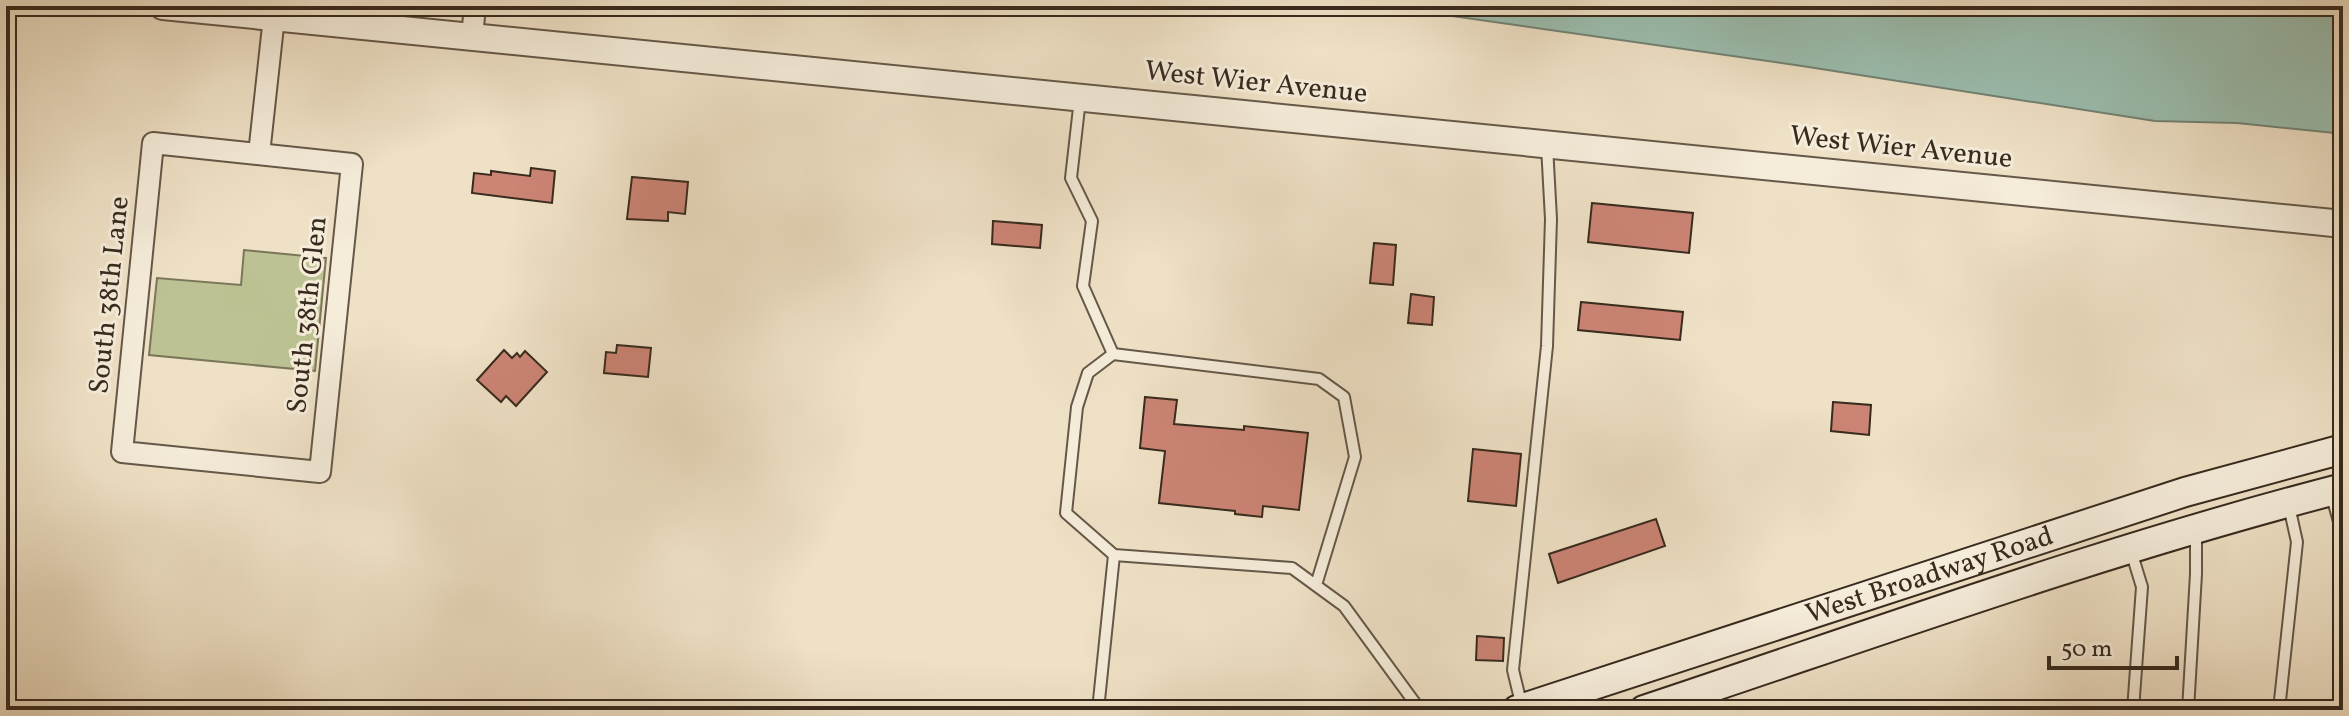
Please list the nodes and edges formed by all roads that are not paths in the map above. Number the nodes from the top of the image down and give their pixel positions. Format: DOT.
graph roads {
  1 [pos="163,6"];
  2 [pos="475,6"];
  3 [pos="274,17"];
  4 [pos="472,37"];
  5 [pos="1080,97"];
  6 [pos="1547,144"];
  7 [pos="259,154"];
  8 [pos="2343,224"];
  9 [pos="1113,354"];
  10 [pos="2343,449"];
  11 [pos="320,472"];
  12 [pos="2337,490"];
  13 [pos="2185,492"];
  14 [pos="2288,502"];
  15 [pos="2196,528"];
  16 [pos="2343,536"];
  17 [pos="2130,549"];
  18 [pos="1114,555"];
  19 [pos="1937,573"];
  20 [pos="1316,585"];
  21 [pos="1948,609"];
  22 [pos="1521,709"];
  23 [pos="1098,710"];
  24 [pos="1420,710"];
  25 [pos="1644,710"];
  26 [pos="2133,710"];
  27 [pos="2188,710"];
  28 [pos="2279,710"];
  1 -- 3 [label="street, West Wier Avenue"];
  2 -- 4 [label="street"];
  3 -- 4 [label="street, West Wier Avenue"];
  3 -- 7 [label="street"];
  4 -- 5 [label="street, West Wier Avenue"];
  5 -- 6 [label="street, West Wier Avenue"];
  5 -- 9 [label="lane"];
  6 -- 8 [label="street, West Wier Avenue"];
  6 -- 22 [label="lane"];
  7 -- 11 [label="street, South 38th Glen"];
  7 -- 11 [label="street, South 38th Lane"];
  9 -- 18 [label="lane"];
  9 -- 20 [label="lane"];
  10 -- 13 [label="main road, West Broadway Road"];
  12 -- 14 [label="main road, West Broadway Road"];
  12 -- 16 [label="lane"];
  13 -- 15 [label="main road"];
  13 -- 19 [label="main road, West Broadway Road"];
  14 -- 15 [label="main road, West Broadway Road"];
  14 -- 28 [label="lane"];
  15 -- 17 [label="main road, West Broadway Road"];
  15 -- 27 [label="lane"];
  17 -- 21 [label="main road, West Broadway Road"];
  17 -- 26 [label="lane"];
  18 -- 20 [label="lane"];
  18 -- 23 [label="lane"];
  19 -- 21 [label="main road"];
  19 -- 22 [label="main road, West Broadway Road"];
  20 -- 24 [label="lane"];
  21 -- 25 [label="main road, West Broadway Road"];
}
